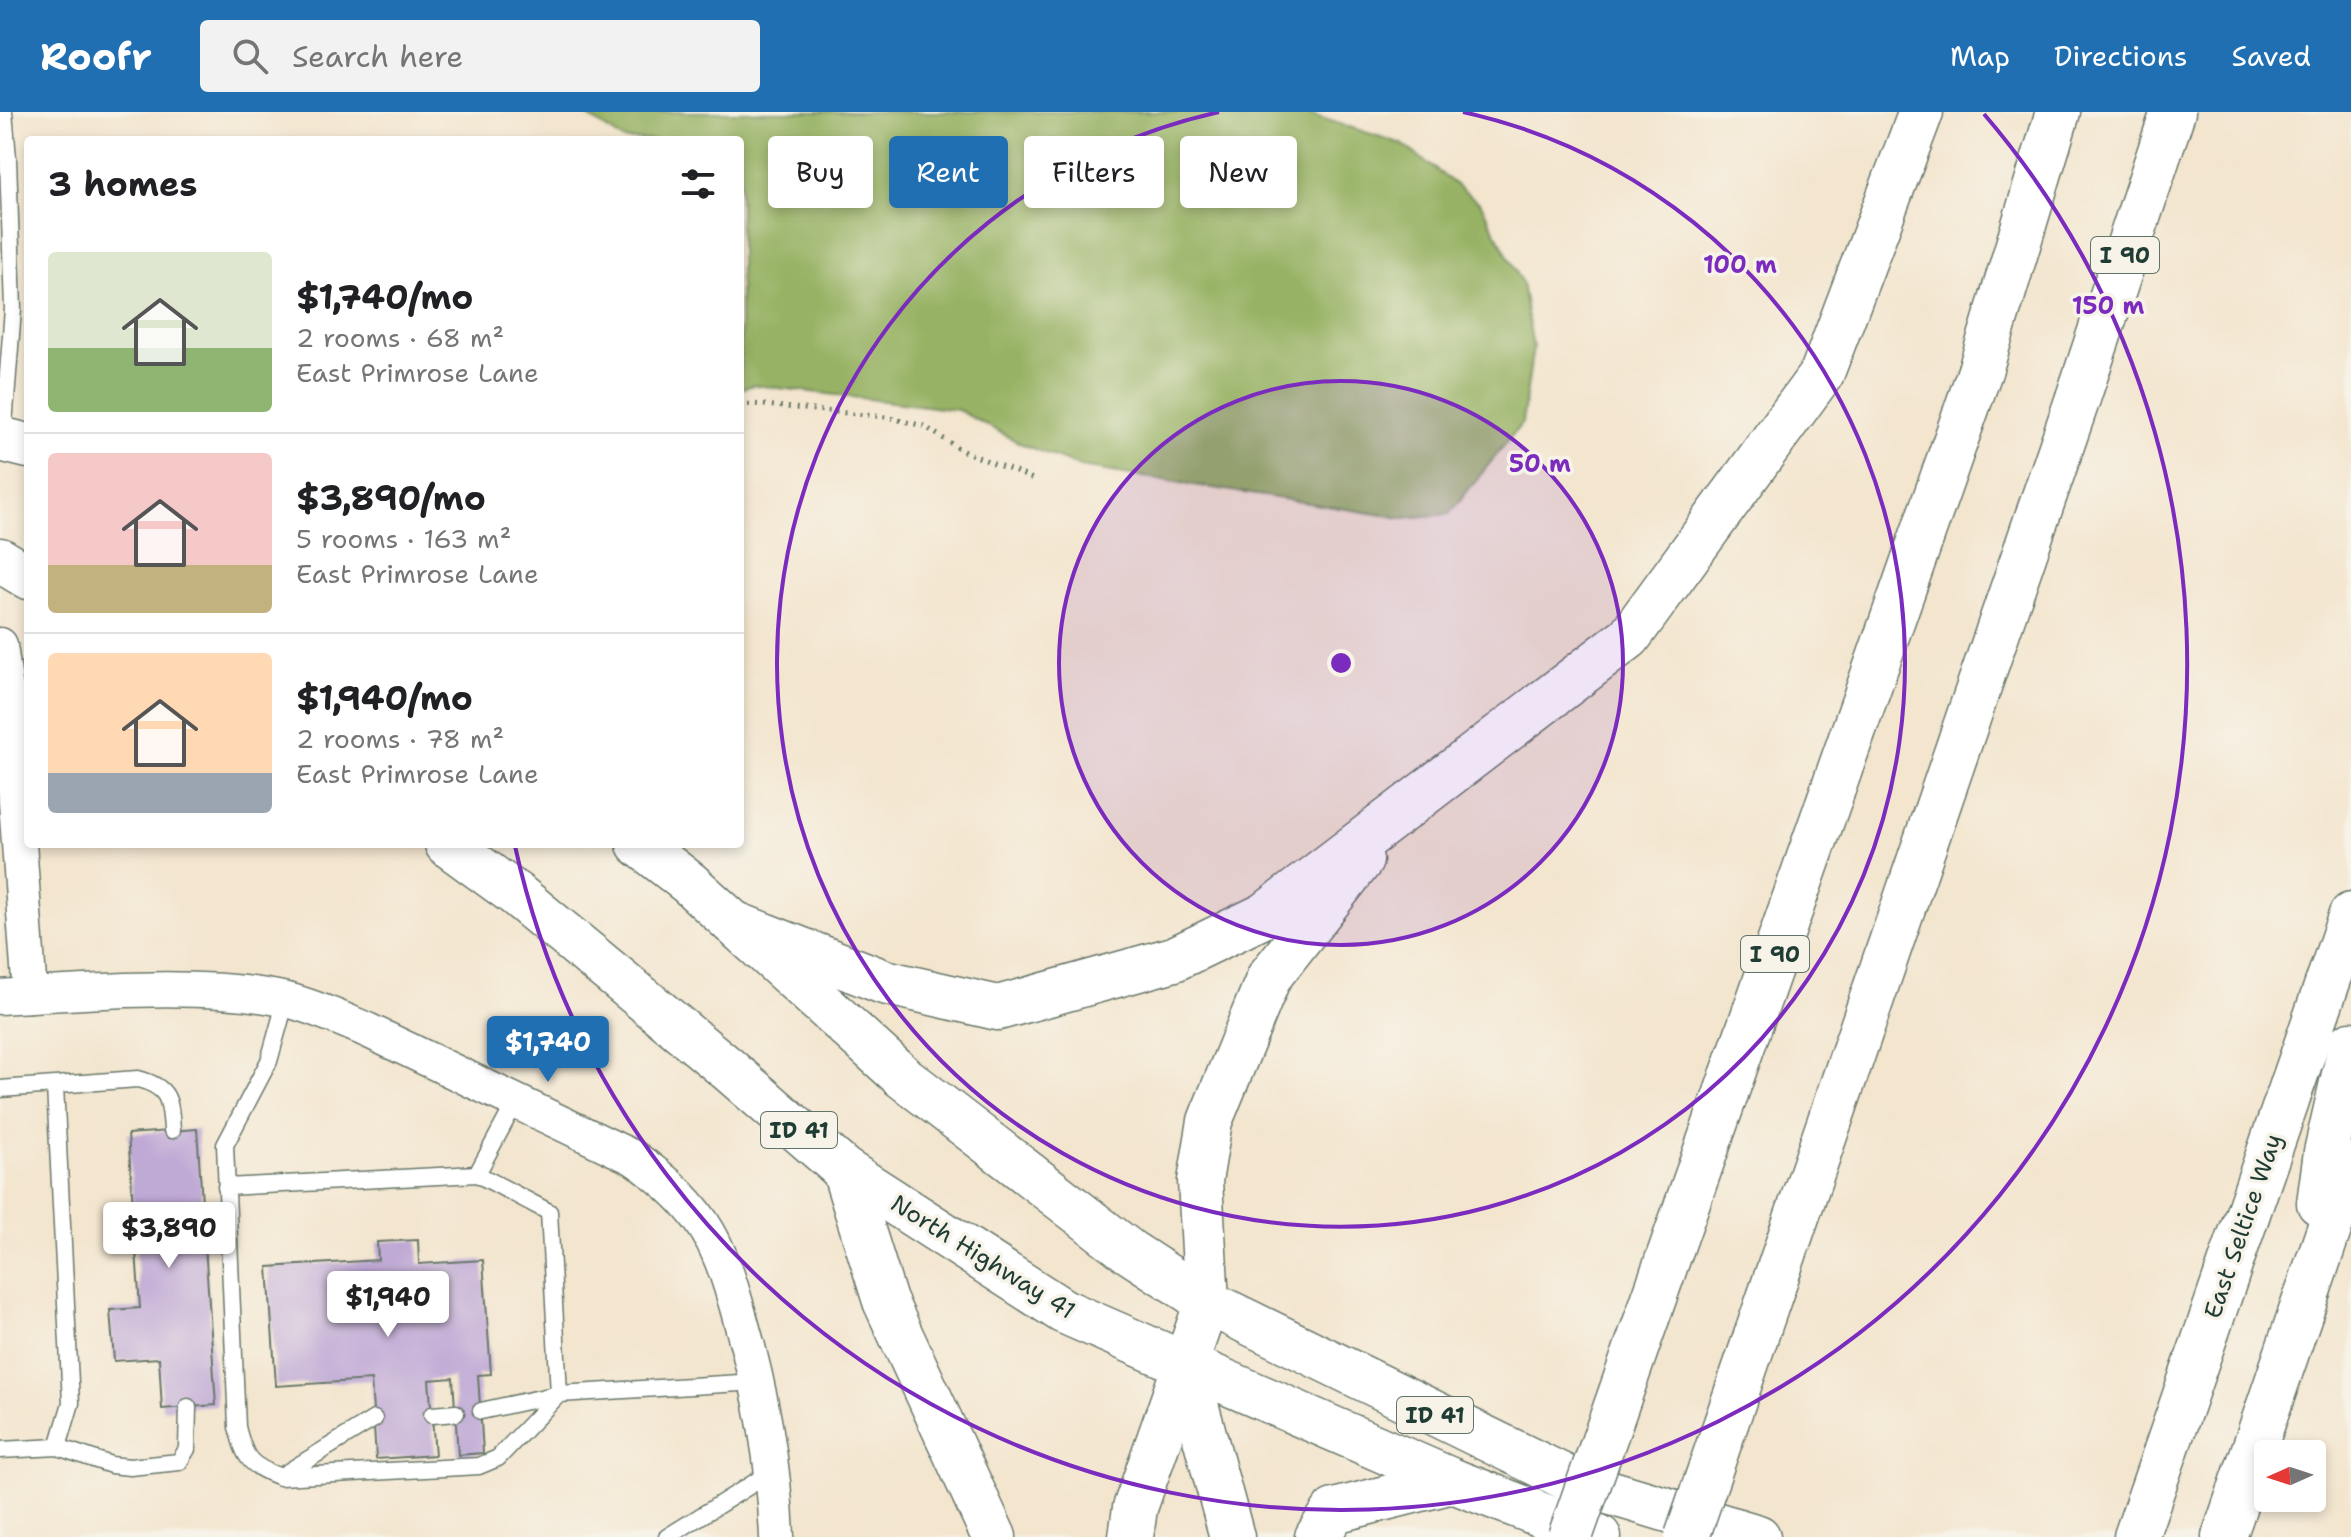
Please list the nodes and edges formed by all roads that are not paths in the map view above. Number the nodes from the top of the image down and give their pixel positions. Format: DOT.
graph roads {
  1 [pos="4,112"];
  2 [pos="1921,112"];
  3 [pos="2058,112"];
  4 [pos="2173,112"];
  5 [pos="8,442"];
  6 [pos="0,560"];
  7 [pos="24,575"];
  8 [pos="0,645"];
  9 [pos="13,736"];
  10 [pos="1399,811"];
  11 [pos="452,848"];
  12 [pos="644,848"];
  13 [pos="2351,915"];
  14 [pos="733,923"];
  15 [pos="15,996"];
  16 [pos="286,1000"];
  17 [pos="2351,1044"];
  18 [pos="55,1086"];
  19 [pos="0,1089"];
  20 [pos="516,1101"];
  21 [pos="172,1130"];
  22 [pos="2351,1165"];
  23 [pos="844,1170"];
  24 [pos="477,1174"];
  25 [pos="226,1187"];
  26 [pos="2306,1297"];
  27 [pos="1207,1302"];
  28 [pos="1185,1364"];
  29 [pos="757,1382"];
  30 [pos="559,1394"];
  31 [pos="188,1407"];
  32 [pos="481,1411"];
  33 [pos="456,1413"];
  34 [pos="432,1415"];
  35 [pos="374,1419"];
  36 [pos="58,1447"];
  37 [pos="0,1450"];
  38 [pos="773,1471"];
  39 [pos="280,1477"];
  40 [pos="1453,1481"];
  41 [pos="2151,1490"];
  42 [pos="667,1537"];
  43 [pos="777,1537"];
  44 [pos="994,1537"];
  45 [pos="1131,1537"];
  46 [pos="1232,1537"];
  47 [pos="1317,1537"];
  48 [pos="1570,1537"];
  49 [pos="1599,1537"];
  50 [pos="1687,1537"];
  51 [pos="1758,1537"];
  52 [pos="2120,1537"];
  53 [pos="2136,1537"];
  54 [pos="2224,1537"];
  1 -- 5 [label="lane"];
  2 -- 10 [label="main road"];
  3 -- 48 [label="main road, I 90, bridge"];
  4 -- 50 [label="main road, I 90, bridge"];
  6 -- 7 [label="main road"];
  8 -- 9 [label="street"];
  9 -- 15 [label="street"];
  10 -- 14 [label="main road"];
  10 -- 27 [label="main road"];
  11 -- 23 [label="main road, North Highway 41 / ID 41"];
  12 -- 14 [label="main road, ID 41"];
  13 -- 41 [label="main road, East Seltice Way"];
  14 -- 27 [label="main road, ID 41"];
  15 -- 16 [label="street"];
  16 -- 20 [label="street"];
  16 -- 25 [label="lane"];
  17 -- 26 [label="main road"];
  18 -- 19 [label="lane"];
  18 -- 21 [label="lane"];
  18 -- 36 [label="lane"];
  20 -- 24 [label="lane"];
  20 -- 29 [label="street"];
  22 -- 26 [label="main road"];
  23 -- 28 [label="main road, North Highway 41 / ID 41"];
  23 -- 44 [label="main road"];
  24 -- 25 [label="lane"];
  24 -- 30 [label="lane"];
  25 -- 39 [label="lane"];
  26 -- 54 [label="main road"];
  27 -- 28 [label="main road"];
  27 -- 51 [label="main road, ID 41"];
  28 -- 40 [label="main road, North Highway 41 / ID 41"];
  28 -- 45 [label="main road"];
  28 -- 46 [label="main road"];
  29 -- 30 [label="lane"];
  29 -- 38 [label="street"];
  30 -- 32 [label="lane"];
  30 -- 39 [label="lane"];
  31 -- 36 [label="lane"];
  33 -- 34 [label="lane"];
  35 -- 39 [label="lane"];
  36 -- 37 [label="lane"];
  38 -- 42 [label="lane"];
  38 -- 43 [label="street"];
  40 -- 47 [label="main road"];
  40 -- 49 [label="main road, North Highway 41 / ID 41"];
  41 -- 52 [label="main road"];
  41 -- 53 [label="main road, East Seltice Way"];
}
